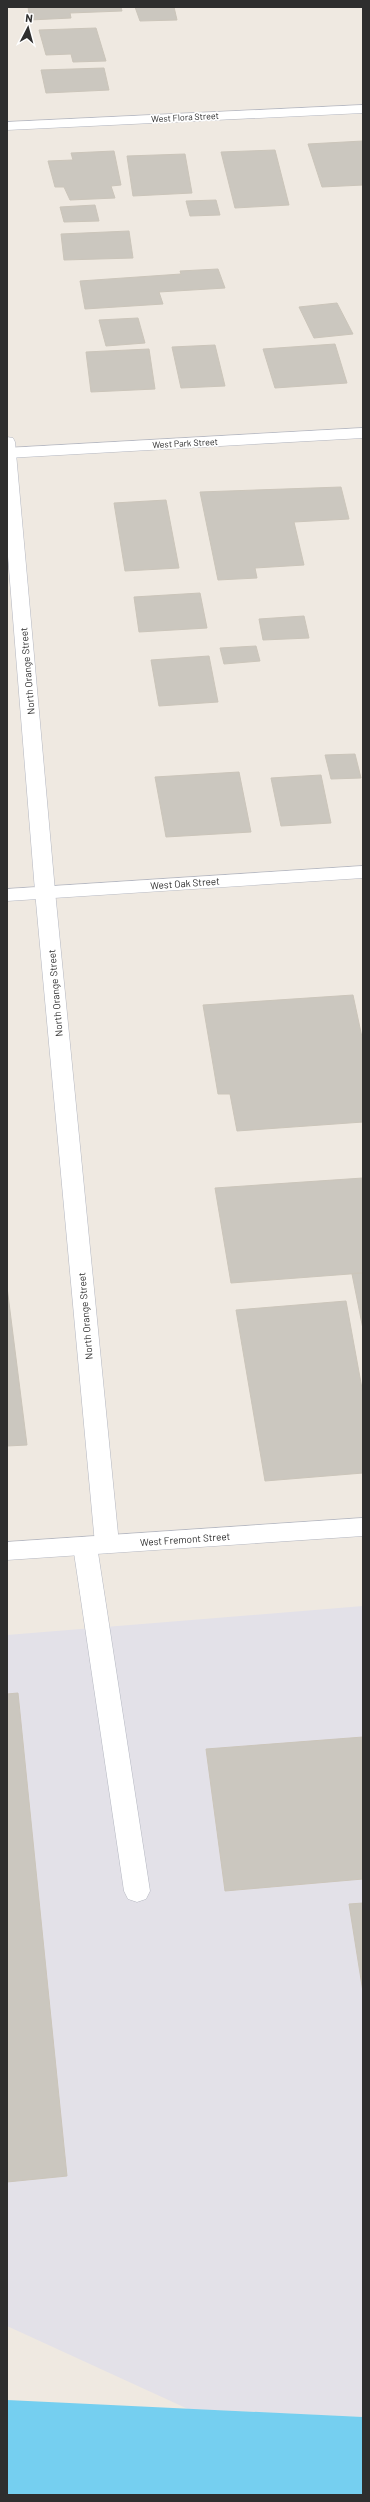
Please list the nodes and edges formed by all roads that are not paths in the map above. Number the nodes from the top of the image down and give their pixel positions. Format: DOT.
graph roads {
  1 [pos="363,109"];
  2 [pos="7,126"];
  3 [pos="363,433"];
  4 [pos="8,449"];
  5 [pos="363,872"];
  6 [pos="45,892"];
  7 [pos="7,895"];
  8 [pos="363,1527"];
  9 [pos="96,1545"];
  10 [pos="7,1551"];
  11 [pos="137,1891"];
  1 -- 2 [label="street, West Flora Street"];
  3 -- 4 [label="street, West Park Street"];
  4 -- 6 [label="street, North Orange Street"];
  5 -- 6 [label="street, West Oak Street"];
  6 -- 7 [label="street, West Oak Street"];
  6 -- 9 [label="street, North Orange Street"];
  8 -- 9 [label="street, West Fremont Street"];
  9 -- 10 [label="street, West Fremont Street"];
  9 -- 11 [label="street, North Orange Street"];
}
